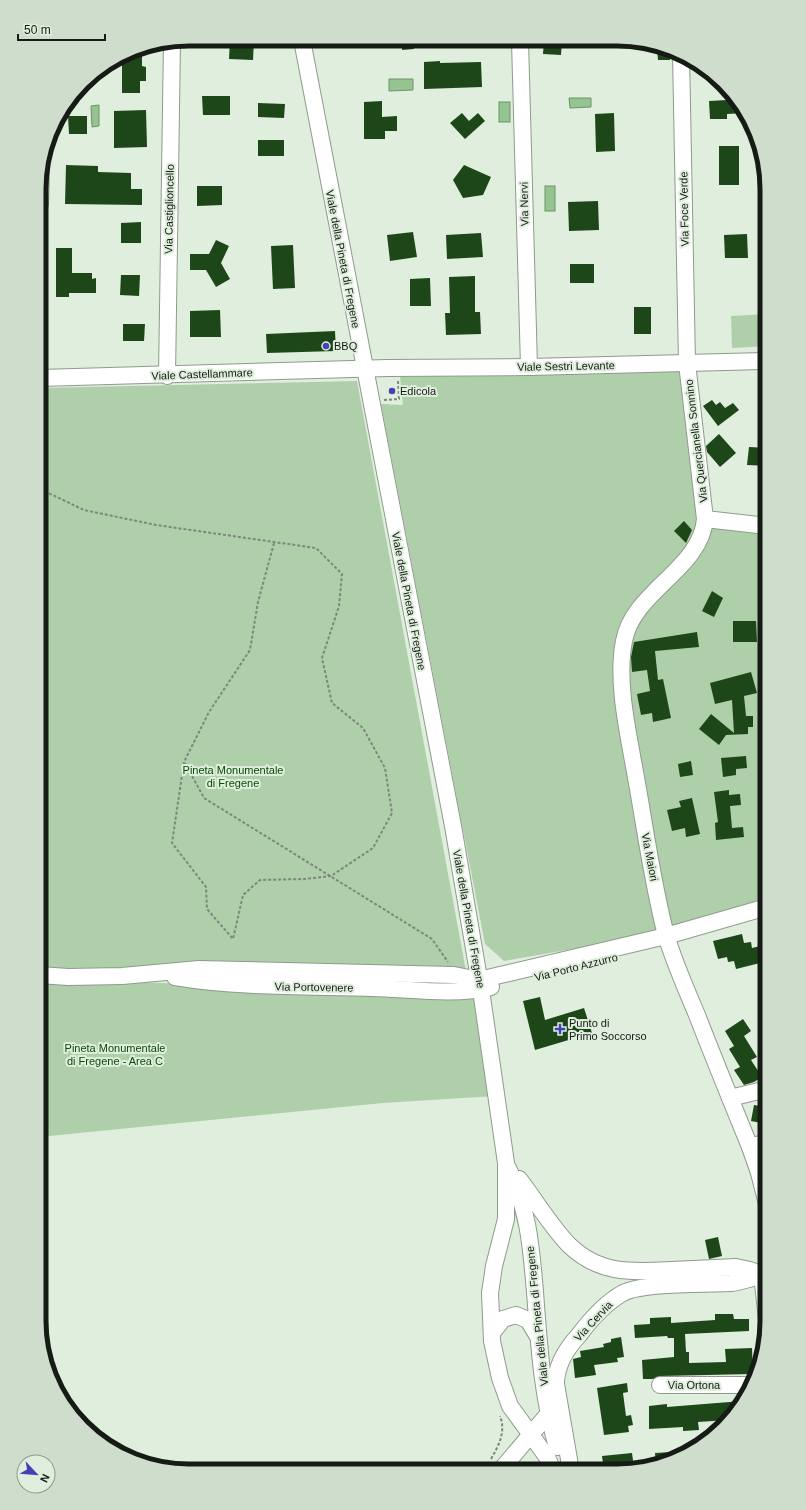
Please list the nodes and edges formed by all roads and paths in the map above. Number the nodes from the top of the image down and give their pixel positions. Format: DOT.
graph roads {
  1 [pos="303,46"];
  2 [pos="520,46"];
  3 [pos="172,47"];
  4 [pos="681,62"];
  5 [pos="760,361"];
  6 [pos="687,364"];
  7 [pos="528,367"];
  8 [pos="364,369"];
  9 [pos="166,376"];
  10 [pos="46,378"];
  11 [pos="398,380"];
  12 [pos="370,400"];
  13 [pos="46,491"];
  14 [pos="705,520"];
  15 [pos="760,525"];
  16 [pos="274,543"];
  17 [pos="184,762"];
  18 [pos="332,876"];
  19 [pos="760,909"];
  20 [pos="666,936"];
  21 [pos="148,973"];
  22 [pos="46,975"];
  23 [pos="454,975"];
  24 [pos="480,985"];
  25 [pos="760,1091"];
  26 [pos="730,1098"];
  27 [pos="760,1144"];
  28 [pos="750,1147"];
  29 [pos="506,1163"];
  30 [pos="760,1178"];
  31 [pos="760,1273"];
  32 [pos="760,1276"];
  33 [pos="492,1334"];
  34 [pos="539,1342"];
  35 [pos="660,1385"];
  36 [pos="744,1386"];
  37 [pos="549,1413"];
  38 [pos="516,1416"];
  39 [pos="531,1435"];
  40 [pos="516,1451"];
  41 [pos="543,1452"];
  42 [pos="504,1464"];
  43 [pos="505,1464"];
  44 [pos="549,1464"];
  45 [pos="564,1464"];
  46 [pos="570,1464"];
  1 -- 8 [label="street, Viale della Pineta di Fregene"];
  2 -- 7 [label="street, Via Nervi"];
  3 -- 9 [label="street, Via Castiglioncello"];
  4 -- 6 [label="street, Via Foce Verde"];
  5 -- 6 [label="street, Viale Sestri Levante"];
  6 -- 7 [label="street, Viale Sestri Levante"];
  6 -- 14 [label="street, Via Quercianella Sonnino"];
  7 -- 8 [label="street, Viale Sestri Levante"];
  8 -- 9 [label="street, Viale Castellammare"];
  8 -- 12 [label="street, Viale della Pineta di Fregene"];
  9 -- 10 [label="street, Viale Castellammare"];
  11 -- 12 [label="path"];
  12 -- 24 [label="street, Viale della Pineta di Fregene"];
  13 -- 16 [label="path"];
  14 -- 15 [label="street"];
  14 -- 20 [label="street, Via Maiori"];
  16 -- 17 [label="path"];
  16 -- 18 [label="path"];
  17 -- 18 [label="path"];
  17 -- 18 [label="path"];
  18 -- 23 [label="path"];
  19 -- 20 [label="street, Via Porto Azzurro"];
  20 -- 24 [label="street, Via Porto Azzurro"];
  20 -- 26 [label="street, Via Maiori"];
  21 -- 22 [label="street, Via Portovenere"];
  21 -- 23 [label="street, Via Portovenere"];
  21 -- 24 [label="street, Via Portovenere"];
  23 -- 24 [label="street, Via Portovenere"];
  24 -- 29 [label="street, Viale della Pineta di Fregene"];
  25 -- 26 [label="street"];
  26 -- 28 [label="street, Via Maiori"];
  27 -- 28 [label="street"];
  28 -- 30 [label="street, Via Maiori"];
  29 -- 31 [label="street"];
  29 -- 33 [label="street, Viale della Pineta di Fregene"];
  29 -- 34 [label="street, Viale della Pineta di Fregene"];
  32 -- 46 [label="street, Via Cervia"];
  33 -- 34 [label="street"];
  33 -- 38 [label="street, Viale della Pineta di Fregene"];
  34 -- 37 [label="street, Viale della Pineta di Fregene"];
  35 -- 36 [label="street, Via Ortona"];
  37 -- 39 [label="street"];
  37 -- 45 [label="street, Viale della Pineta di Fregene"];
  38 -- 39 [label="street, Viale della Pineta di Fregene"];
  38 -- 42 [label="street"];
  39 -- 40 [label="street"];
  39 -- 41 [label="street, Viale della Pineta di Fregene"];
  40 -- 41 [label="street"];
  40 -- 43 [label="street"];
  41 -- 44 [label="street, Viale della Pineta di Fregene"];
}
